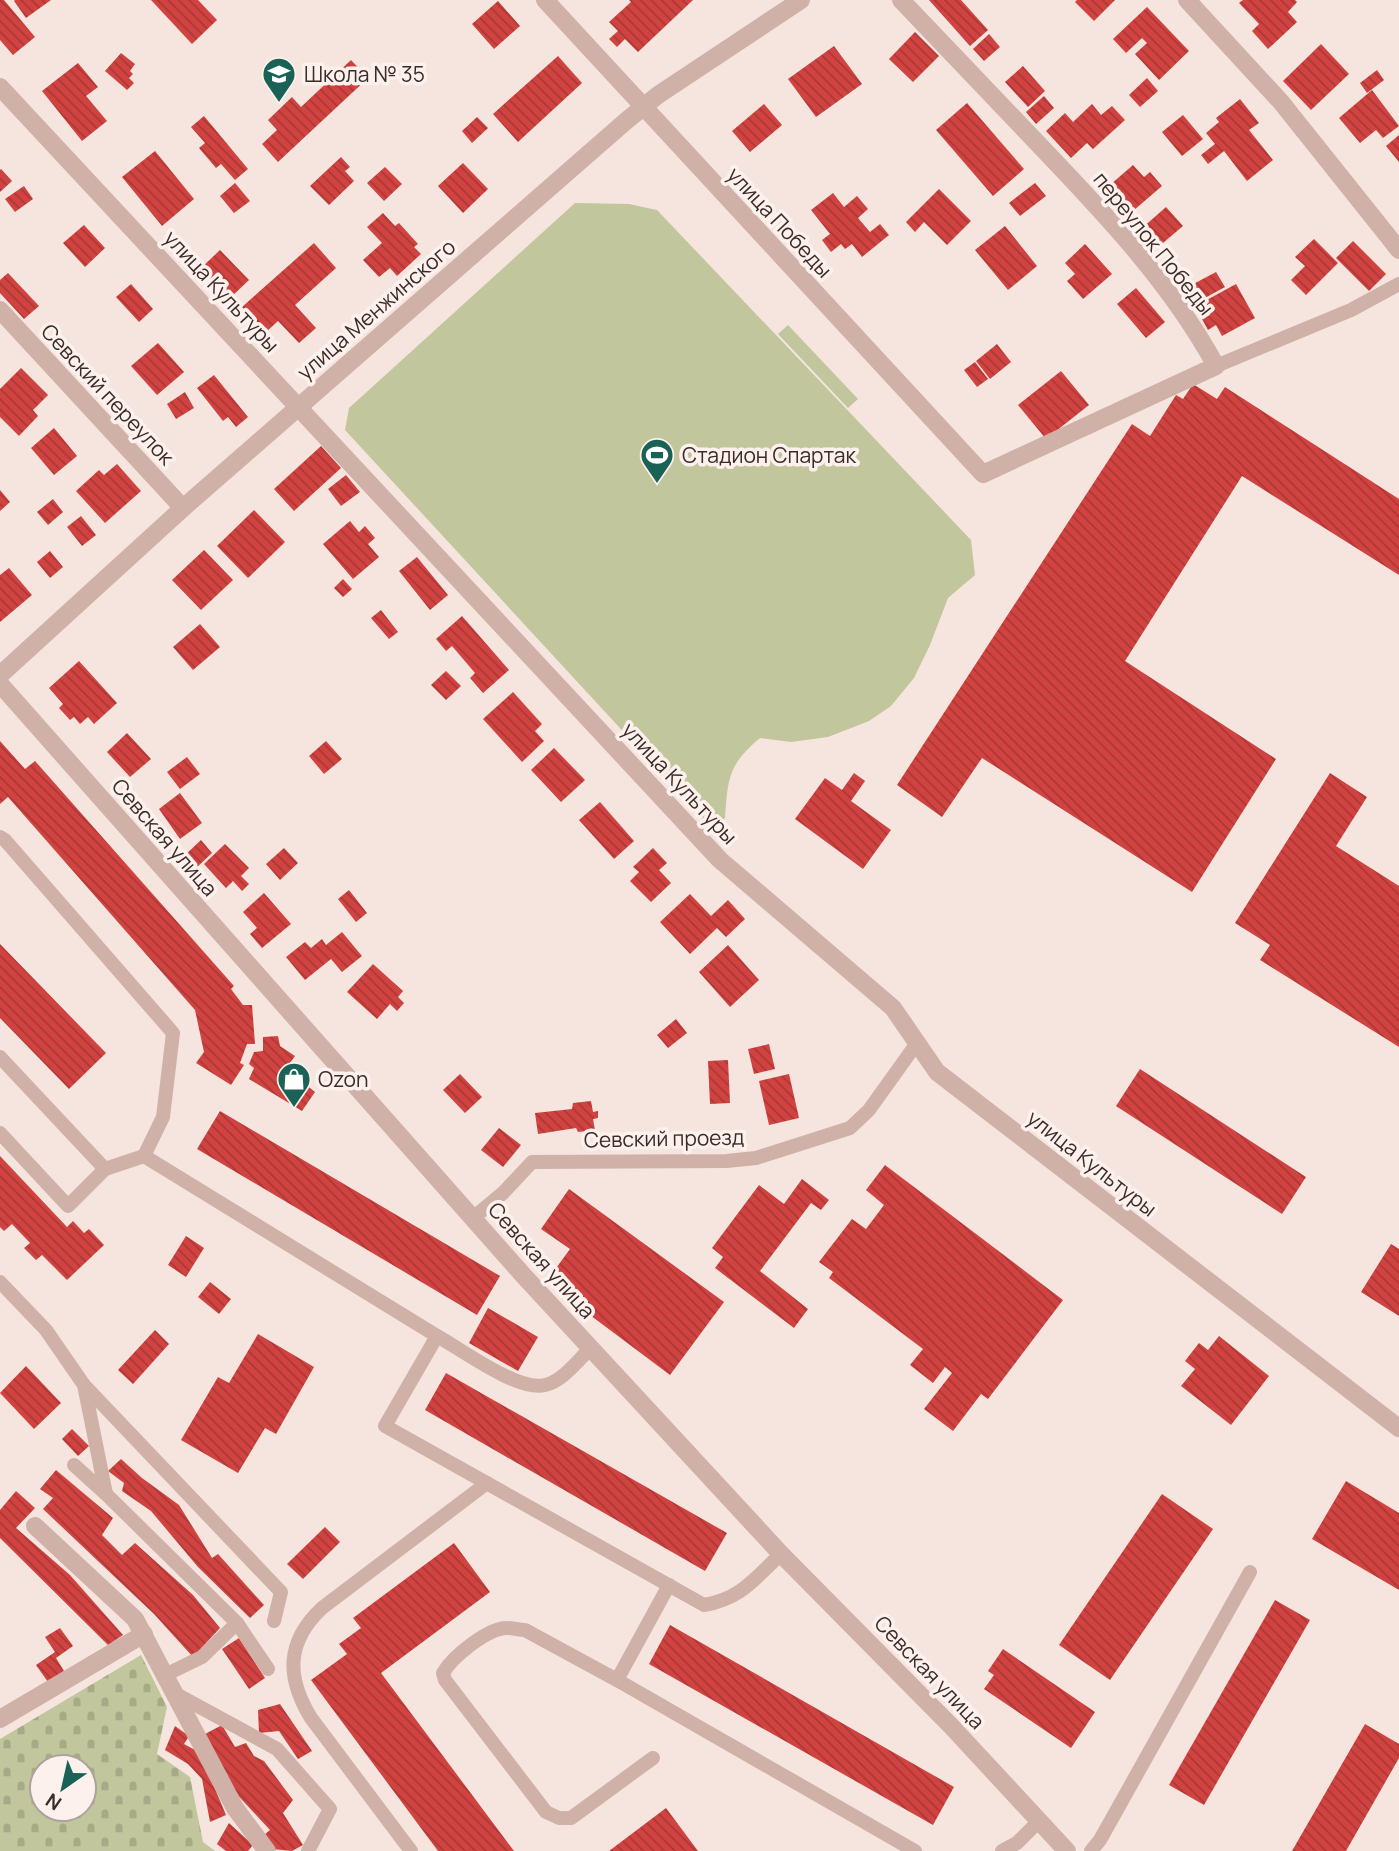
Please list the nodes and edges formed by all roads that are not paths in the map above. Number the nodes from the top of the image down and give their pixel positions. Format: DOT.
graph roads {
  1 [pos="545,0"];
  2 [pos="801,0"];
  3 [pos="901,0"];
  4 [pos="1187,0"];
  5 [pos="0,87"];
  6 [pos="643,107"];
  7 [pos="1399,250"];
  8 [pos="1399,284"];
  9 [pos="0,310"];
  10 [pos="1216,366"];
  11 [pos="299,407"];
  12 [pos="183,508"];
  13 [pos="0,676"];
  14 [pos="0,684"];
  15 [pos="0,838"];
  16 [pos="916,1043"];
  17 [pos="0,1057"];
  18 [pos="0,1133"];
  19 [pos="144,1156"];
  20 [pos="105,1170"];
  21 [pos="473,1218"];
  22 [pos="0,1282"];
  23 [pos="437,1336"];
  24 [pos="591,1348"];
  25 [pos="84,1385"];
  26 [pos="1399,1428"];
  27 [pos="74,1465"];
  28 [pos="487,1483"];
  29 [pos="106,1493"];
  30 [pos="35,1526"];
  31 [pos="781,1554"];
  32 [pos="1250,1572"];
  33 [pos="669,1585"];
  34 [pos="274,1621"];
  35 [pos="237,1623"];
  36 [pos="144,1634"];
  37 [pos="268,1668"];
  38 [pos="165,1675"];
  39 [pos="617,1680"];
  40 [pos="174,1693"];
  41 [pos="0,1719"];
  42 [pos="653,1758"];
  43 [pos="1039,1821"];
  44 [pos="267,1851"];
  45 [pos="308,1851"];
  46 [pos="411,1851"];
  47 [pos="915,1851"];
  48 [pos="1002,1851"];
  49 [pos="1067,1851"];
  50 [pos="1091,1851"];
  1 -- 6 [label="street, улица Победы"];
  2 -- 6 [label="street, улица Менжинского"];
  3 -- 10 [label="street, переулок Победы"];
  4 -- 7 [label="street"];
  5 -- 11 [label="street, улица Культуры"];
  6 -- 10 [label="street, улица Победы"];
  6 -- 11 [label="street, улица Менжинского"];
  8 -- 10 [label="lane"];
  9 -- 12 [label="street, Севский переулок"];
  11 -- 12 [label="street, улица Менжинского"];
  11 -- 16 [label="street, улица Культуры"];
  12 -- 13 [label="street, улица Менжинского"];
  14 -- 21 [label="street, Севская улица"];
  15 -- 19 [label="lane"];
  16 -- 21 [label="lane, Севский проезд"];
  16 -- 26 [label="street, улица Культуры"];
  17 -- 20 [label="lane"];
  18 -- 20 [label="lane"];
  19 -- 20 [label="lane"];
  19 -- 23 [label="lane"];
  21 -- 24 [label="street, Севская улица"];
  22 -- 25 [label="lane"];
  23 -- 24 [label="lane"];
  23 -- 28 [label="lane"];
  24 -- 31 [label="street, Севская улица"];
  25 -- 29 [label="lane"];
  25 -- 34 [label="lane"];
  27 -- 29 [label="lane"];
  28 -- 33 [label="lane"];
  28 -- 46 [label="lane"];
  29 -- 35 [label="lane"];
  30 -- 36 [label="street"];
  31 -- 33 [label="lane"];
  31 -- 43 [label="street, Севская улица"];
  32 -- 50 [label="lane"];
  33 -- 39 [label="lane"];
  35 -- 37 [label="lane"];
  35 -- 38 [label="lane"];
  36 -- 38 [label="street"];
  36 -- 41 [label="street"];
  38 -- 40 [label="street"];
  39 -- 42 [label="lane"];
  39 -- 47 [label="lane"];
  40 -- 44 [label="street"];
  40 -- 45 [label="lane"];
  43 -- 48 [label="lane"];
  43 -- 49 [label="street, Севская улица"];
}
